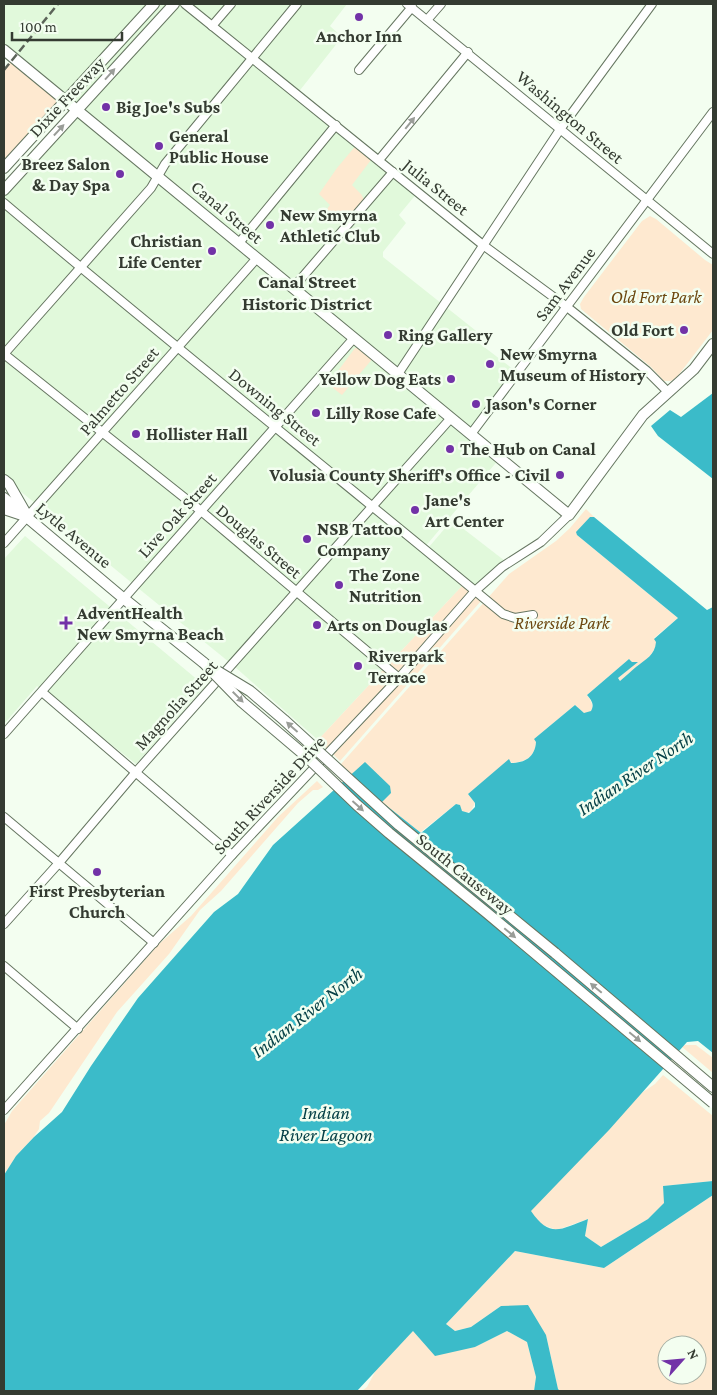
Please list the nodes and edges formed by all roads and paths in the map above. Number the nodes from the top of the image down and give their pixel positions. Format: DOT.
graph roads {
  1 [pos="154,4"];
  2 [pos="165,4"];
  3 [pos="174,4"];
  4 [pos="185,4"];
  5 [pos="231,4"];
  6 [pos="297,4"];
  7 [pos="441,4"];
  8 [pos="652,4"];
  9 [pos="409,5"];
  10 [pos="427,20"];
  11 [pos="156,24"];
  12 [pos="212,26"];
  13 [pos="4,50"];
  14 [pos="468,52"];
  15 [pos="253,58"];
  16 [pos="359,70"];
  17 [pos="66,100"];
  18 [pos="78,110"];
  19 [pos="713,112"];
  20 [pos="336,125"];
  21 [pos="561,128"];
  22 [pos="379,160"];
  23 [pos="4,168"];
  24 [pos="393,172"];
  25 [pos="158,176"];
  26 [pos="4,190"];
  27 [pos="647,200"];
  28 [pos="4,203"];
  29 [pos="239,243"];
  30 [pos="483,245"];
  31 [pos="713,254"];
  32 [pos="257,258"];
  33 [pos="81,268"];
  34 [pos="294,288"];
  35 [pos="567,306"];
  36 [pos="354,338"];
  37 [pos="713,344"];
  38 [pos="178,347"];
  39 [pos="4,354"];
  40 [pos="398,374"];
  41 [pos="668,392"];
  42 [pos="451,418"];
  43 [pos="275,427"];
  44 [pos="103,433"];
  45 [pos="472,434"];
  46 [pos="4,480"];
  47 [pos="4,498"];
  48 [pos="372,505"];
  49 [pos="4,509"];
  50 [pos="201,512"];
  51 [pos="569,514"];
  52 [pos="28,517"];
  53 [pos="4,543"];
  54 [pos="476,591"];
  55 [pos="296,592"];
  56 [pos="123,598"];
  57 [pos="533,615"];
  58 [pos="204,662"];
  59 [pos="399,678"];
  60 [pos="42,692"];
  61 [pos="4,734"];
  62 [pos="136,772"];
  63 [pos="4,817"];
  64 [pos="232,855"];
  65 [pos="58,864"];
  66 [pos="4,924"];
  67 [pos="154,943"];
  68 [pos="4,966"];
  69 [pos="78,1029"];
  70 [pos="713,1087"];
  71 [pos="713,1103"];
  72 [pos="4,1110"];
  1 -- 17 [label="main road, Dixie Freeway"];
  2 -- 11 [label="main road"];
  3 -- 11 [label="main road, Dixie Freeway"];
  4 -- 12 [label="street, Julia Street"];
  5 -- 12 [label="street"];
  6 -- 15 [label="street"];
  7 -- 10 [label="street"];
  8 -- 21 [label="street"];
  9 -- 10 [label="street, Washington Street"];
  9 -- 16 [label="street"];
  10 -- 14 [label="street, Washington Street"];
  18 -- 11 [label="main road, Dixie Freeway, one-way"];
  12 -- 15 [label="street, Julia Street"];
  13 -- 17 [label="main road, Canal Street"];
  14 -- 21 [label="street, Washington Street"];
  22 -- 14 [label="street, one-way"];
  15 -- 20 [label="street, Julia Street"];
  15 -- 25 [label="street"];
  17 -- 18 [label="main road, Canal Street"];
  17 -- 23 [label="main road, Dixie Freeway"];
  18 -- 25 [label="main road, Canal Street"];
  26 -- 18 [label="main road, Dixie Freeway, one-way"];
  19 -- 27 [label="street, Sam Avenue"];
  20 -- 22 [label="street, Julia Street"];
  20 -- 29 [label="street"];
  21 -- 27 [label="street, Washington Street"];
  21 -- 30 [label="street"];
  22 -- 24 [label="street, Julia Street"];
  24 -- 30 [label="street, Julia Street"];
  24 -- 34 [label="street"];
  25 -- 29 [label="main road, Canal Street"];
  25 -- 33 [label="street"];
  27 -- 31 [label="street, Washington Street"];
  27 -- 35 [label="street, Sam Avenue"];
  28 -- 33 [label="street, Downing Street"];
  29 -- 32 [label="main road, Canal Street"];
  30 -- 35 [label="street, Julia Street"];
  30 -- 40 [label="street"];
  32 -- 34 [label="main road, Canal Street"];
  32 -- 38 [label="street, Palmetto Street"];
  33 -- 38 [label="street, Downing Street"];
  33 -- 39 [label="street"];
  34 -- 36 [label="main road, Canal Street"];
  35 -- 41 [label="street, Julia Street"];
  35 -- 45 [label="street, Sam Avenue"];
  36 -- 40 [label="main road, Canal Street"];
  36 -- 43 [label="street, Live Oak Street"];
  37 -- 41 [label="main road"];
  38 -- 43 [label="street, Downing Street"];
  38 -- 44 [label="street, Palmetto Street"];
  39 -- 44 [label="street, Douglas Street"];
  40 -- 42 [label="main road, Canal Street"];
  41 -- 51 [label="main road"];
  42 -- 45 [label="main road, Canal Street"];
  42 -- 48 [label="street, Magnolia Street"];
  43 -- 48 [label="street, Downing Street"];
  43 -- 50 [label="street, Live Oak Street"];
  44 -- 50 [label="street, Douglas Street"];
  44 -- 52 [label="street, Palmetto Street"];
  45 -- 51 [label="main road, Canal Street"];
  46 -- 52 [label="main road"];
  47 -- 52 [label="main road, Lytle Avenue"];
  48 -- 54 [label="street, Downing Street"];
  48 -- 55 [label="street, Magnolia Street"];
  49 -- 52 [label="main road"];
  50 -- 55 [label="street, Douglas Street"];
  50 -- 56 [label="street, Live Oak Street"];
  51 -- 54 [label="street, South Riverside Drive"];
  52 -- 53 [label="street, Palmetto Street"];
  52 -- 56 [label="main road, Lytle Avenue"];
  54 -- 57 [label="street, Downing Street"];
  54 -- 59 [label="street, South Riverside Drive"];
  55 -- 59 [label="street, Douglas Street"];
  55 -- 62 [label="street, Magnolia Street"];
  56 -- 58 [label="main road, South Causeway"];
  56 -- 60 [label="street, Live Oak Street"];
  70 -- 58 [label="main road, South Causeway, one-way, bridge"];
  58 -- 71 [label="main road, South Causeway, one-way, bridge"];
  59 -- 64 [label="street, South Riverside Drive"];
  60 -- 61 [label="street, Live Oak Street"];
  60 -- 62 [label="street"];
  62 -- 64 [label="street"];
  62 -- 65 [label="street, Magnolia Street"];
  63 -- 65 [label="street"];
  64 -- 67 [label="street, South Riverside Drive"];
  65 -- 66 [label="street, Magnolia Street"];
  65 -- 67 [label="street"];
  67 -- 69 [label="street, South Riverside Drive"];
  68 -- 69 [label="street"];
  69 -- 72 [label="street, South Riverside Drive"];
}
